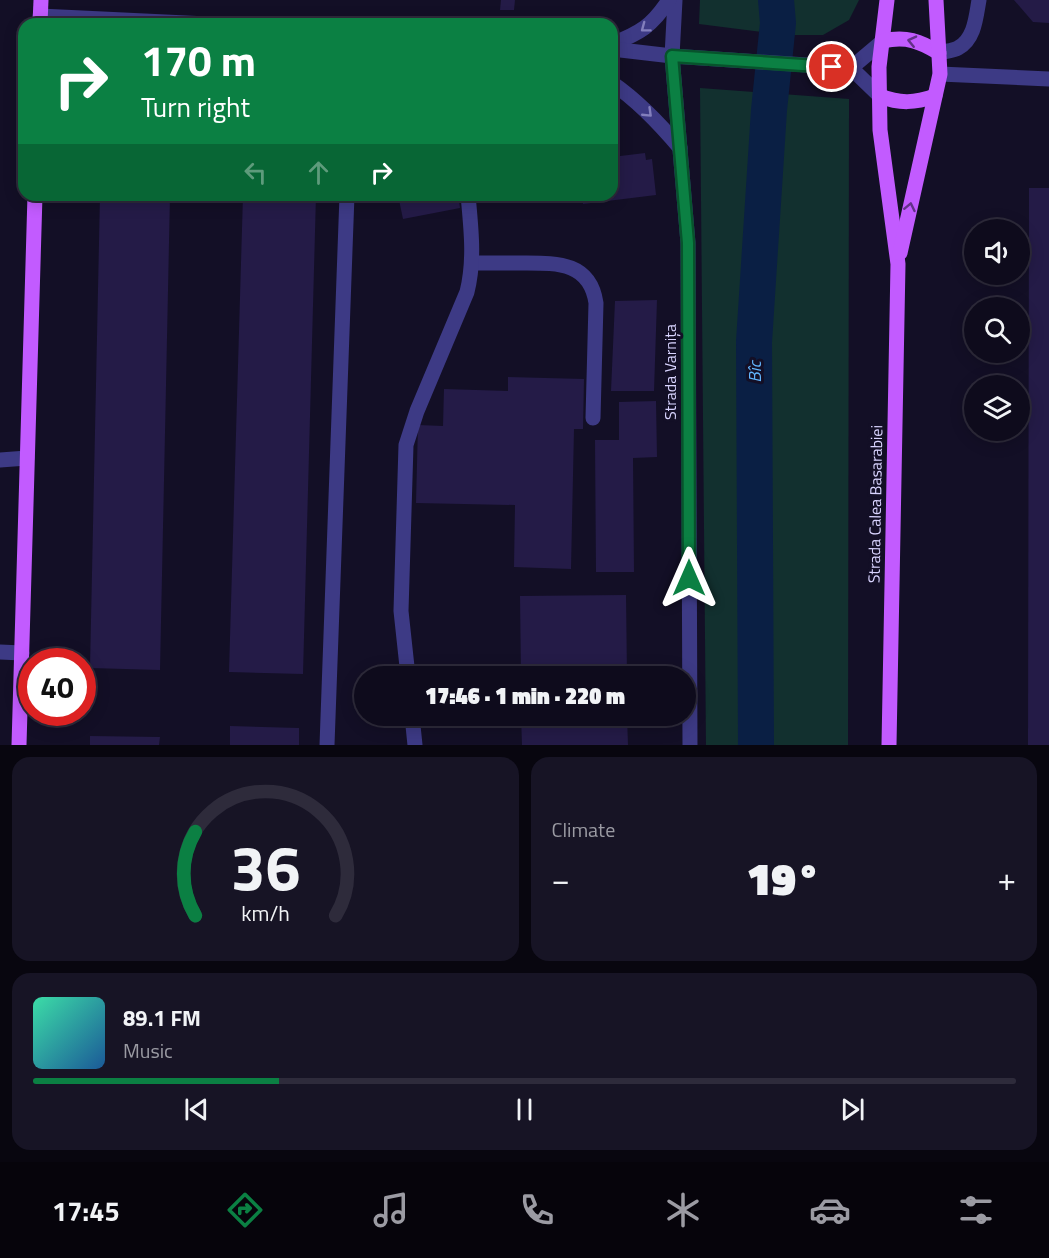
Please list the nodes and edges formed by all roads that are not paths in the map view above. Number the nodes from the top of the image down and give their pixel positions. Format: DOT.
graph roads {
  1 [pos="669,0"];
  2 [pos="675,0"];
  3 [pos="887,0"];
  4 [pos="936,0"];
  5 [pos="979,0"];
  6 [pos="40,13"];
  7 [pos="116,18"];
  8 [pos="883,41"];
  9 [pos="618,42"];
  10 [pos="618,50"];
  11 [pos="939,53"];
  12 [pos="672,56"];
  13 [pos="851,68"];
  14 [pos="940,74"];
  15 [pos="1046,76"];
  16 [pos="618,88"];
  17 [pos="880,96"];
  18 [pos="935,96"];
  19 [pos="680,148"];
  20 [pos="35,201"];
  21 [pos="347,201"];
  22 [pos="468,201"];
  23 [pos="472,263"];
  24 [pos="898,264"];
  25 [pos="593,418"];
  26 [pos="27,458"];
  27 [pos="0,460"];
  28 [pos="22,648"];
  29 [pos="0,652"];
  30 [pos="18,652"];
  31 [pos="407,666"];
  32 [pos="20,726"];
  33 [pos="413,726"];
  34 [pos="19,745"];
  35 [pos="327,745"];
  36 [pos="415,745"];
  37 [pos="690,745"];
  38 [pos="889,745"];
  1 -- 9 [label="street, one-way"];
  2 -- 12 [label="street, Strada Varnița"];
  3 -- 8 [label="main road, Strada Calea Basarabiei"];
  4 -- 11 [label="main road, Strada Calea Basarabiei"];
  5 -- 11 [label="street"];
  6 -- 7 [label="street"];
  11 -- 8 [label="main road, one-way"];
  8 -- 13 [label="street"];
  8 -- 17 [label="main road, Strada Calea Basarabiei"];
  10 -- 12 [label="street"];
  11 -- 14 [label="main road, Strada Calea Basarabiei"];
  12 -- 13 [label="street"];
  12 -- 19 [label="street, Strada Varnița"];
  13 -- 17 [label="street"];
  14 -- 15 [label="street"];
  14 -- 18 [label="main road, Strada Calea Basarabiei"];
  16 -- 19 [label="street, one-way"];
  17 -- 18 [label="main road"];
  17 -- 24 [label="main road, Strada Calea Basarabiei"];
  24 -- 18 [label="main road, Strada Calea Basarabiei, one-way"];
  19 -- 37 [label="street, Strada Varnița"];
  20 -- 26 [label="main road"];
  21 -- 35 [label="street"];
  22 -- 23 [label="street"];
  23 -- 25 [label="street"];
  23 -- 31 [label="street"];
  24 -- 38 [label="main road, Strada Calea Basarabiei"];
  26 -- 27 [label="street"];
  26 -- 28 [label="main road"];
  29 -- 30 [label="street"];
  32 -- 34 [label="main road"];
  33 -- 36 [label="street"];
}
